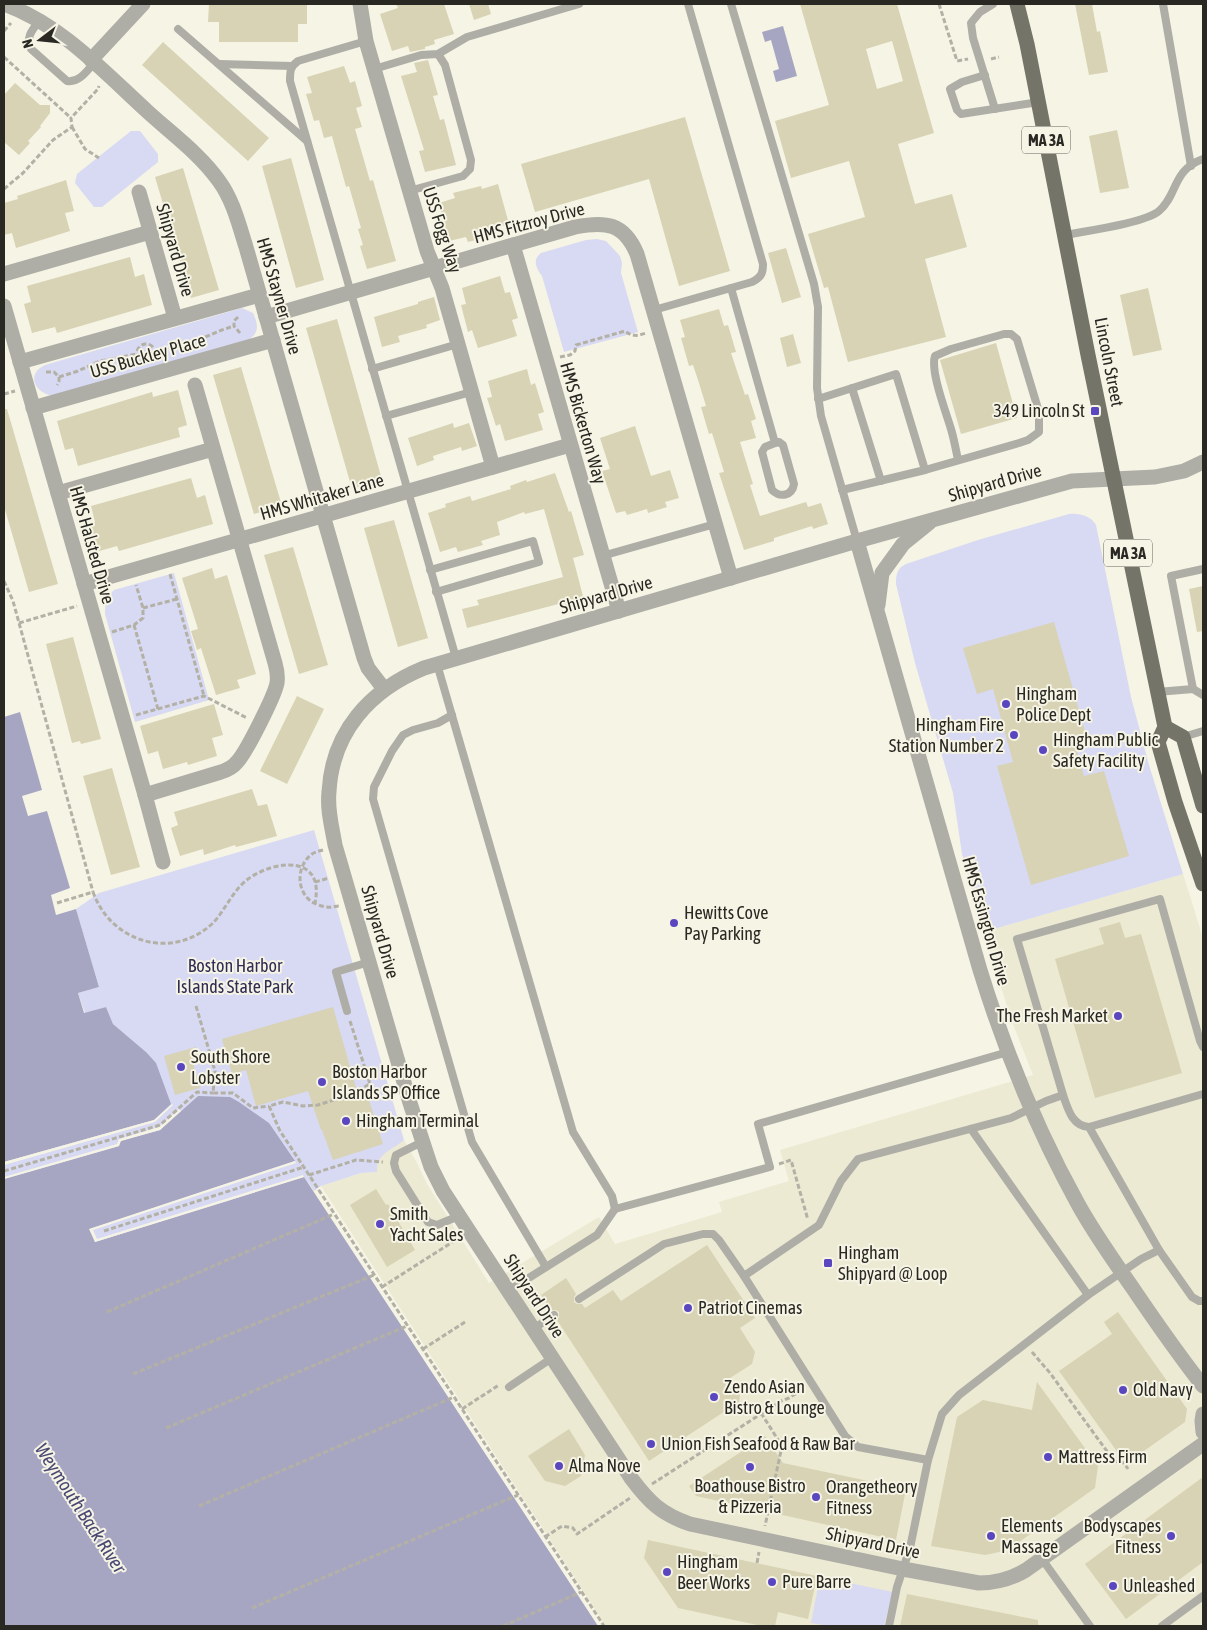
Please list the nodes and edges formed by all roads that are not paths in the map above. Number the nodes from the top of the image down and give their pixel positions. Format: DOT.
graph roads {
  1 [pos="4,4"];
  2 [pos="143,4"];
  3 [pos="360,4"];
  4 [pos="579,4"];
  5 [pos="688,4"];
  6 [pos="731,4"];
  7 [pos="992,4"];
  8 [pos="1017,4"];
  9 [pos="1163,4"];
  10 [pos="40,20"];
  11 [pos="178,29"];
  12 [pos="366,41"];
  13 [pos="438,54"];
  14 [pos="93,61"];
  15 [pos="219,64"];
  16 [pos="292,66"];
  17 [pos="374,69"];
  18 [pos="985,75"];
  19 [pos="1038,102"];
  20 [pos="995,109"];
  21 [pos="307,141"];
  22 [pos="1203,159"];
  23 [pos="1191,166"];
  24 [pos="409,191"];
  25 [pos="139,192"];
  26 [pos="150,232"];
  27 [pos="1065,235"];
  28 [pos="513,245"];
  29 [pos="433,268"];
  30 [pos="4,274"];
  31 [pos="731,288"];
  32 [pos="350,293"];
  33 [pos="259,295"];
  34 [pos="4,306"];
  35 [pos="654,310"];
  36 [pos="266,317"];
  37 [pos="175,318"];
  38 [pos="273,340"];
  39 [pos="458,344"];
  40 [pos="20,362"];
  41 [pos="372,368"];
  42 [pos="195,385"];
  43 [pos="852,388"];
  44 [pos="471,392"];
  45 [pos="818,399"];
  46 [pos="33,408"];
  47 [pos="386,416"];
  48 [pos="774,443"];
  49 [pos="570,446"];
  50 [pos="213,449"];
  51 [pos="958,460"];
  52 [pos="1203,462"];
  53 [pos="493,467"];
  54 [pos="925,470"];
  55 [pos="881,480"];
  56 [pos="1114,480"];
  57 [pos="842,490"];
  58 [pos="408,492"];
  59 [pos="58,493"];
  60 [pos="323,515"];
  61 [pos="935,519"];
  62 [pos="715,524"];
  63 [pos="240,539"];
  64 [pos="857,541"];
  65 [pos="602,556"];
  66 [pos="1203,569"];
  67 [pos="430,570"];
  68 [pos="731,578"];
  69 [pos="84,584"];
  70 [pos="436,592"];
  71 [pos="618,611"];
  72 [pos="878,614"];
  73 [pos="456,658"];
  74 [pos="437,664"];
  75 [pos="384,689"];
  76 [pos="1193,689"];
  77 [pos="1158,692"];
  78 [pos="1203,695"];
  79 [pos="452,715"];
  80 [pos="1165,727"];
  81 [pos="1203,731"];
  82 [pos="1182,737"];
  83 [pos="145,795"];
  84 [pos="1203,806"];
  85 [pos="163,862"];
  86 [pos="1203,884"];
  87 [pos="369,962"];
  88 [pos="347,1011"];
  89 [pos="1203,1046"];
  90 [pos="1008,1052"];
  91 [pos="1203,1094"];
  92 [pos="1063,1095"];
  93 [pos="1031,1109"];
  94 [pos="1089,1127"];
  95 [pos="971,1129"];
  96 [pos="422,1142"];
  97 [pos="615,1209"];
  98 [pos="459,1216"];
  99 [pos="1159,1250"];
  100 [pos="546,1267"];
  101 [pos="1122,1273"];
  102 [pos="744,1276"];
  103 [pos="508,1291"];
  104 [pos="1088,1295"];
  105 [pos="579,1299"];
  106 [pos="1203,1302"];
  107 [pos="554,1315"];
  108 [pos="533,1329"];
  109 [pos="552,1358"];
  110 [pos="507,1384"];
  111 [pos="1203,1386"];
  112 [pos="1203,1414"];
  113 [pos="1203,1432"];
  114 [pos="1203,1444"];
  115 [pos="928,1460"];
  116 [pos="1042,1559"];
  117 [pos="903,1569"];
  118 [pos="1203,1596"];
  119 [pos="889,1626"];
  120 [pos="1090,1626"];
  121 [pos="1162,1626"];
  1 -- 10 [label="street, HMS Stayner Drive"];
  2 -- 14 [label="street"];
  3 -- 12 [label="street, USS Fogg Way"];
  4 -- 13 [label="lane"];
  5 -- 31 [label="lane"];
  6 -- 45 [label="lane"];
  7 -- 18 [label="lane"];
  8 -- 19 [label="main road, Lincoln Street / MA 3A"];
  9 -- 23 [label="lane"];
  10 -- 14 [label="street, HMS Stayner Drive"];
  10 -- 14 [label="lane"];
  11 -- 15 [label="lane"];
  12 -- 16 [label="lane"];
  12 -- 17 [label="street, USS Fogg Way"];
  13 -- 17 [label="lane"];
  13 -- 24 [label="lane"];
  14 -- 33 [label="street, HMS Stayner Drive"];
  15 -- 16 [label="lane"];
  15 -- 21 [label="lane"];
  16 -- 21 [label="lane"];
  17 -- 24 [label="street, USS Fogg Way"];
  18 -- 20 [label="lane"];
  18 -- 20 [label="lane"];
  19 -- 20 [label="lane"];
  19 -- 27 [label="main road, Lincoln Street / MA 3A"];
  21 -- 32 [label="lane"];
  22 -- 23 [label="lane"];
  23 -- 27 [label="lane"];
  24 -- 29 [label="street, USS Fogg Way"];
  25 -- 26 [label="street, Shipyard Drive"];
  26 -- 30 [label="street"];
  26 -- 37 [label="street, Shipyard Drive"];
  27 -- 56 [label="main road, Lincoln Street / MA 3A"];
  28 -- 29 [label="street, HMS Fitzroy Drive"];
  28 -- 35 [label="street, HMS Fitzroy Drive"];
  28 -- 49 [label="street, HMS Bickerton Way"];
  29 -- 32 [label="street, HMS Fitzroy Drive"];
  29 -- 39 [label="street, USS Fogg Way"];
  31 -- 35 [label="lane"];
  31 -- 48 [label="lane"];
  32 -- 36 [label="street, HMS Fitzroy Drive"];
  32 -- 41 [label="lane"];
  33 -- 36 [label="street, HMS Stayner Drive"];
  33 -- 37 [label="street, USS Buckley Place"];
  34 -- 40 [label="street, HMS Halsted Drive"];
  35 -- 62 [label="street, HMS Fitzroy Drive"];
  36 -- 38 [label="street, HMS Stayner Drive"];
  37 -- 40 [label="street, USS Buckley Place"];
  38 -- 46 [label="street, USS Buckley Place"];
  38 -- 60 [label="street, HMS Stayner Drive"];
  39 -- 41 [label="lane"];
  39 -- 44 [label="street, USS Fogg Way"];
  40 -- 46 [label="street, HMS Halsted Drive"];
  41 -- 47 [label="lane"];
  42 -- 50 [label="street"];
  43 -- 45 [label="lane"];
  43 -- 54 [label="lane"];
  43 -- 55 [label="lane"];
  44 -- 47 [label="lane"];
  44 -- 53 [label="street, USS Fogg Way"];
  45 -- 57 [label="lane"];
  46 -- 59 [label="street, HMS Halsted Drive"];
  47 -- 58 [label="lane"];
  48 -- 48 [label="lane"];
  49 -- 53 [label="street, HMS Whitaker Lane"];
  49 -- 65 [label="street, HMS Bickerton Way"];
  50 -- 59 [label="street"];
  50 -- 63 [label="street"];
  51 -- 51 [label="lane"];
  51 -- 54 [label="lane"];
  52 -- 56 [label="street, Shipyard Drive"];
  53 -- 58 [label="street, HMS Whitaker Lane"];
  54 -- 55 [label="lane"];
  55 -- 57 [label="lane"];
  56 -- 61 [label="street, Shipyard Drive"];
  56 -- 77 [label="main road, Lincoln Street / MA 3A"];
  57 -- 64 [label="lane"];
  58 -- 60 [label="street, HMS Whitaker Lane"];
  58 -- 67 [label="lane"];
  59 -- 69 [label="street, HMS Halsted Drive"];
  60 -- 63 [label="street, HMS Whitaker Lane"];
  60 -- 75 [label="street, HMS Stayner Drive"];
  61 -- 64 [label="street, Shipyard Drive"];
  61 -- 72 [label="street"];
  62 -- 65 [label="lane"];
  62 -- 68 [label="street, HMS Fitzroy Drive"];
  63 -- 69 [label="street, HMS Whitaker Lane"];
  63 -- 83 [label="street"];
  64 -- 68 [label="street, Shipyard Drive"];
  64 -- 72 [label="street, HMS Essington Drive"];
  65 -- 71 [label="street, HMS Bickerton Way"];
  66 -- 76 [label="lane"];
  67 -- 70 [label="lane"];
  67 -- 70 [label="lane"];
  68 -- 71 [label="street, Shipyard Drive"];
  69 -- 83 [label="street, HMS Halsted Drive"];
  70 -- 73 [label="lane"];
  71 -- 73 [label="street, Shipyard Drive"];
  72 -- 90 [label="street, HMS Essington Drive"];
  73 -- 74 [label="street, Shipyard Drive"];
  74 -- 75 [label="street, Shipyard Drive"];
  74 -- 79 [label="lane"];
  75 -- 87 [label="street, Shipyard Drive"];
  76 -- 77 [label="lane"];
  76 -- 78 [label="lane"];
  77 -- 80 [label="main road, Lincoln Street / MA 3A"];
  79 -- 97 [label="lane"];
  79 -- 100 [label="lane"];
  80 -- 82 [label="main road"];
  80 -- 86 [label="main road, Lincoln Street / MA 3A"];
  81 -- 82 [label="lane"];
  82 -- 84 [label="main road"];
  83 -- 85 [label="street, HMS Halsted Drive"];
  87 -- 88 [label="lane"];
  87 -- 96 [label="street, Shipyard Drive"];
  89 -- 92 [label="lane"];
  90 -- 93 [label="street, HMS Essington Drive"];
  90 -- 97 [label="lane"];
  91 -- 94 [label="lane"];
  92 -- 93 [label="lane"];
  92 -- 94 [label="lane"];
  93 -- 95 [label="lane"];
  93 -- 101 [label="street, HMS Essington Drive"];
  94 -- 99 [label="lane"];
  95 -- 102 [label="lane"];
  95 -- 104 [label="lane"];
  96 -- 98 [label="street, Shipyard Drive"];
  96 -- 98 [label="lane"];
  97 -- 100 [label="lane"];
  98 -- 103 [label="street, Shipyard Drive"];
  99 -- 101 [label="lane"];
  99 -- 106 [label="lane"];
  100 -- 103 [label="lane"];
  101 -- 104 [label="lane"];
  101 -- 111 [label="street, HMS Essington Drive"];
  102 -- 105 [label="lane"];
  102 -- 115 [label="lane"];
  103 -- 108 [label="street, Shipyard Drive"];
  104 -- 115 [label="lane"];
  107 -- 108 [label="lane"];
  108 -- 109 [label="street, Shipyard Drive"];
  109 -- 110 [label="lane"];
  109 -- 117 [label="street, Shipyard Drive"];
  112 -- 113 [label="street"];
  114 -- 116 [label="street, Shipyard Drive"];
  115 -- 117 [label="lane"];
  116 -- 117 [label="street, Shipyard Drive"];
  116 -- 120 [label="lane"];
  117 -- 119 [label="lane"];
  118 -- 121 [label="lane"];
}
